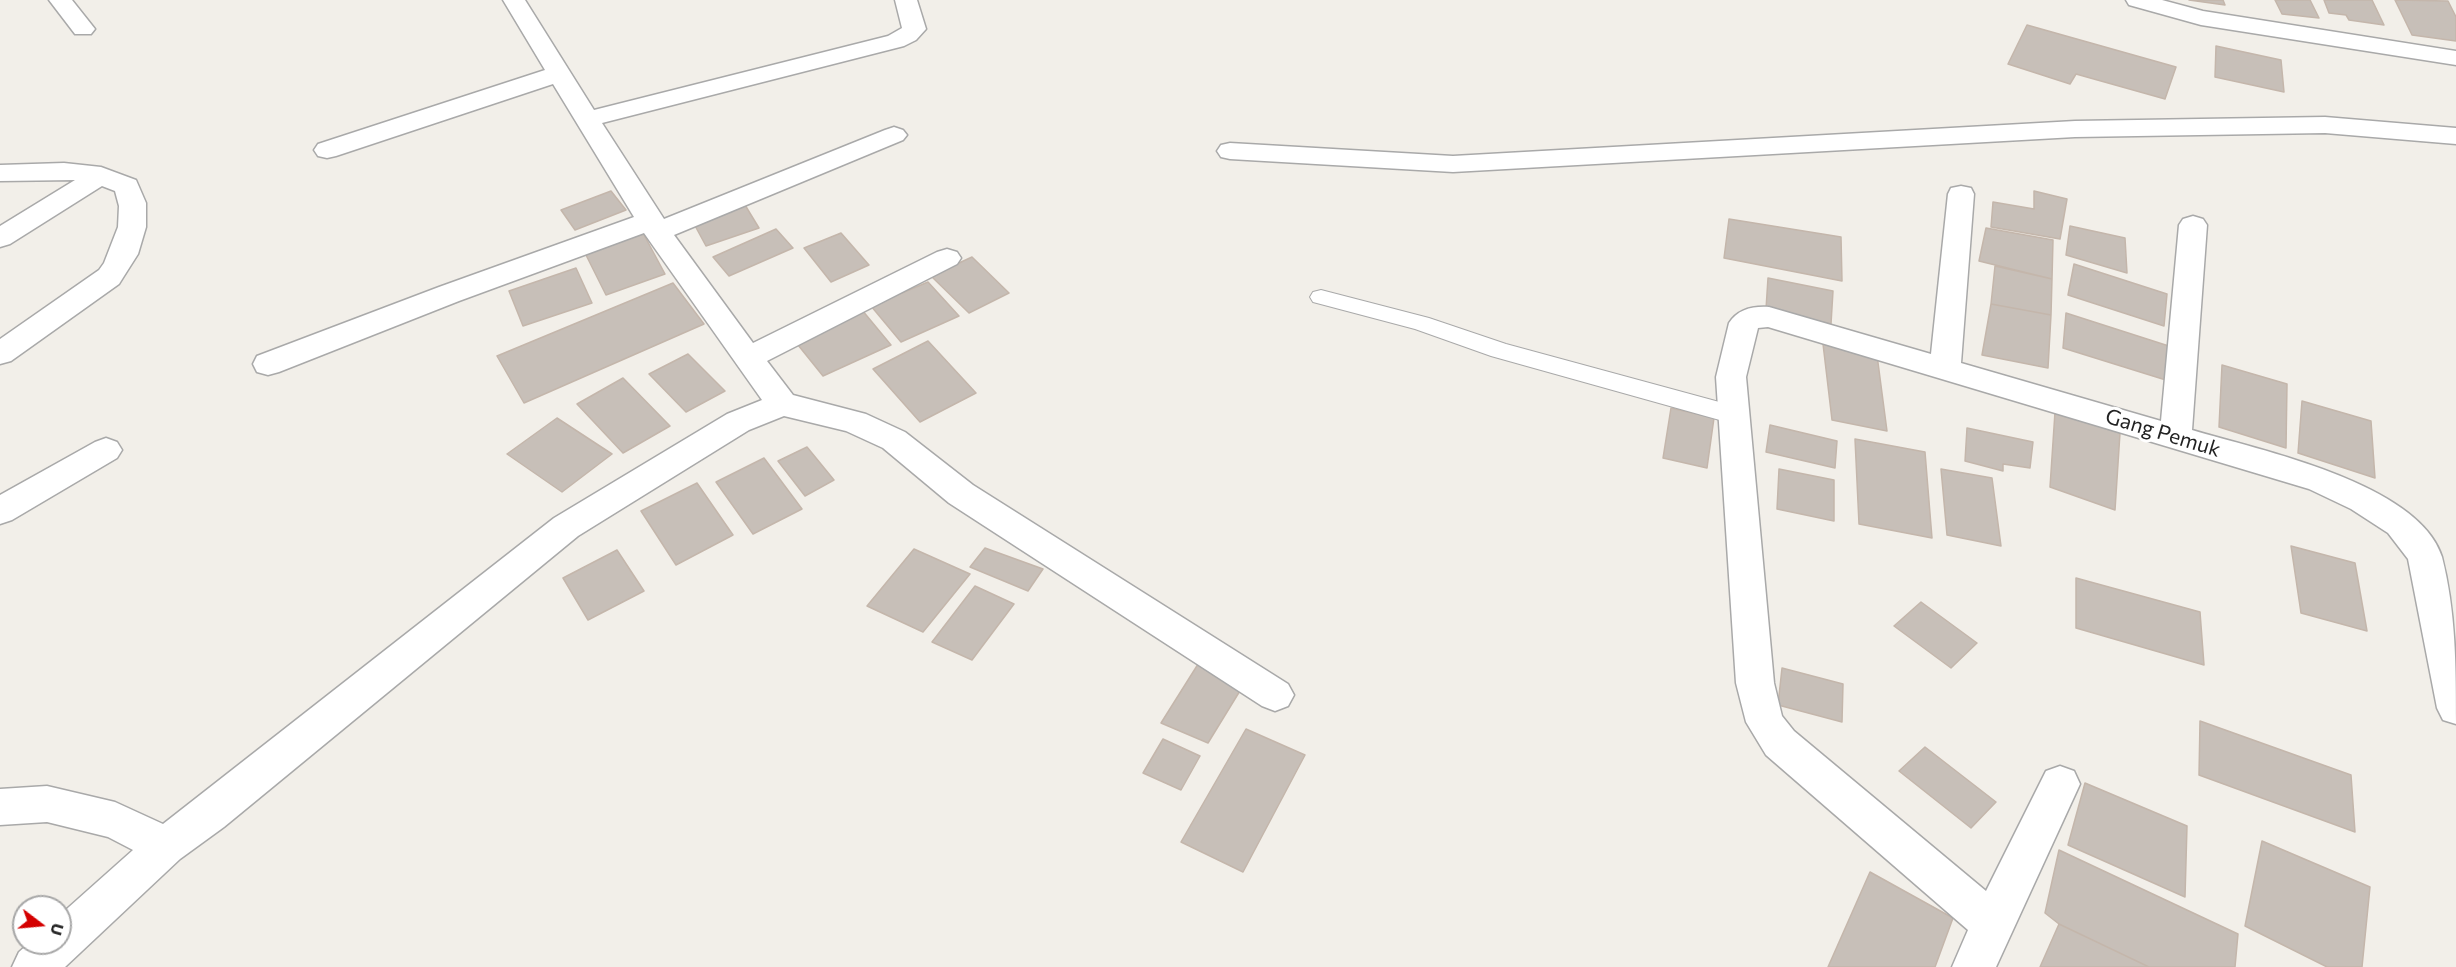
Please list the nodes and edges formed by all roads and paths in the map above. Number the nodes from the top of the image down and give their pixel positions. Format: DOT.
graph roads {
  1 [pos="60,0"];
  2 [pos="514,0"];
  3 [pos="906,0"];
  4 [pos="2137,0"];
  5 [pos="83,29"];
  6 [pos="2456,58"];
  7 [pos="558,74"];
  8 [pos="588,119"];
  9 [pos="894,135"];
  10 [pos="2456,136"];
  11 [pos="327,150"];
  12 [pos="1230,151"];
  13 [pos="0,173"];
  14 [pos="101,175"];
  15 [pos="1961,194"];
  16 [pos="2193,225"];
  17 [pos="654,226"];
  18 [pos="0,238"];
  19 [pos="947,258"];
  20 [pos="1321,297"];
  21 [pos="0,354"];
  22 [pos="750,357"];
  23 [pos="268,364"];
  24 [pos="1945,368"];
  25 [pos="782,404"];
  26 [pos="1734,415"];
  27 [pos="2176,437"];
  28 [pos="106,450"];
  29 [pos="0,511"];
  30 [pos="1275,695"];
  31 [pos="2456,708"];
  32 [pos="2060,784"];
  33 [pos="0,807"];
  34 [pos="166,846"];
  35 [pos="1992,923"];
  36 [pos="72,932"];
  37 [pos="47,955"];
  38 [pos="34,967"];
  39 [pos="1974,967"];
  1 -- 5 [label="street"];
  2 -- 7 [label="street"];
  3 -- 8 [label="street"];
  4 -- 6 [label="street"];
  7 -- 8 [label="street"];
  7 -- 11 [label="street"];
  8 -- 17 [label="street"];
  9 -- 17 [label="street"];
  10 -- 12 [label="street"];
  13 -- 14 [label="street"];
  14 -- 18 [label="street"];
  14 -- 21 [label="street"];
  15 -- 24 [label="street"];
  16 -- 27 [label="street"];
  17 -- 22 [label="street"];
  17 -- 23 [label="street"];
  19 -- 22 [label="street"];
  20 -- 26 [label="lane"];
  22 -- 25 [label="street"];
  24 -- 26 [label="street, Gang Pemuk"];
  24 -- 27 [label="street, Gang Pemuk"];
  25 -- 30 [label="street"];
  25 -- 34 [label="street"];
  26 -- 35 [label="street"];
  27 -- 31 [label="street, Gang Pemuk"];
  28 -- 29 [label="street"];
  32 -- 35 [label="street"];
  33 -- 34 [label="street"];
  34 -- 36 [label="street"];
  35 -- 39 [label="street"];
  37 -- 38 [label="street"];
}
